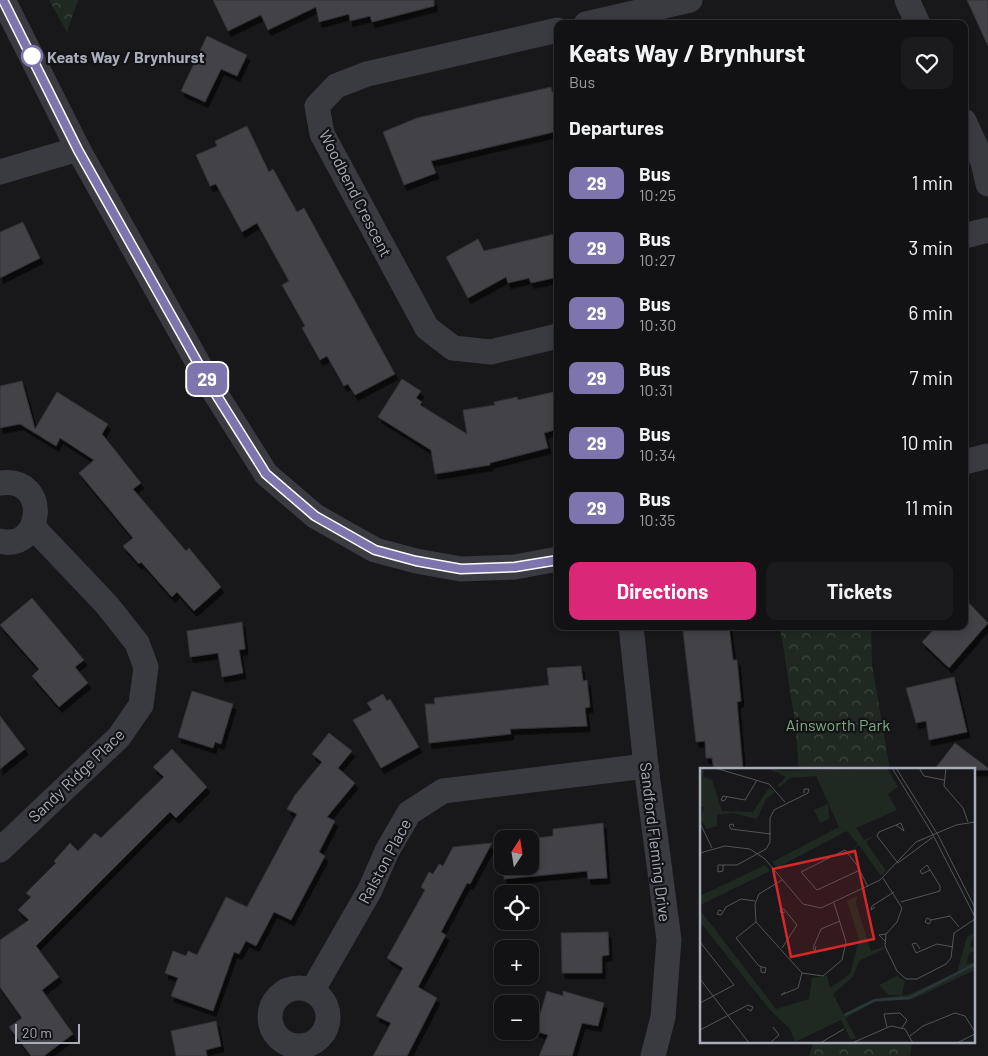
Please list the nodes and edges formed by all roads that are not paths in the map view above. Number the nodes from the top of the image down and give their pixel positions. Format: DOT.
graph roads {
  1 [pos="3,0"];
  2 [pos="690,0"];
  3 [pos="907,0"];
  4 [pos="603,20"];
  5 [pos="916,20"];
  6 [pos="554,31"];
  7 [pos="968,130"];
  8 [pos="78,150"];
  9 [pos="0,172"];
  10 [pos="988,184"];
  11 [pos="988,230"];
  12 [pos="968,235"];
  13 [pos="554,337"];
  14 [pos="988,456"];
  15 [pos="968,461"];
  16 [pos="0,482"];
  17 [pos="33,527"];
  18 [pos="0,541"];
  19 [pos="554,561"];
  20 [pos="631,630"];
  21 [pos="646,766"];
  22 [pos="0,850"];
  23 [pos="312,991"];
  24 [pos="653,1056"];
  1 -- 8 [label="street"];
  2 -- 4 [label="street"];
  3 -- 5 [label="street"];
  6 -- 13 [label="street, Woodbend Crescent"];
  7 -- 10 [label="street"];
  8 -- 9 [label="street"];
  8 -- 19 [label="street"];
  11 -- 12 [label="street"];
  14 -- 15 [label="street"];
  16 -- 17 [label="street"];
  17 -- 18 [label="street"];
  17 -- 22 [label="street, Sandy Ridge Place"];
  20 -- 21 [label="street, Sandford Fleming Drive"];
  21 -- 23 [label="street, Ralston Place"];
  21 -- 24 [label="street, Sandford Fleming Drive"];
}
